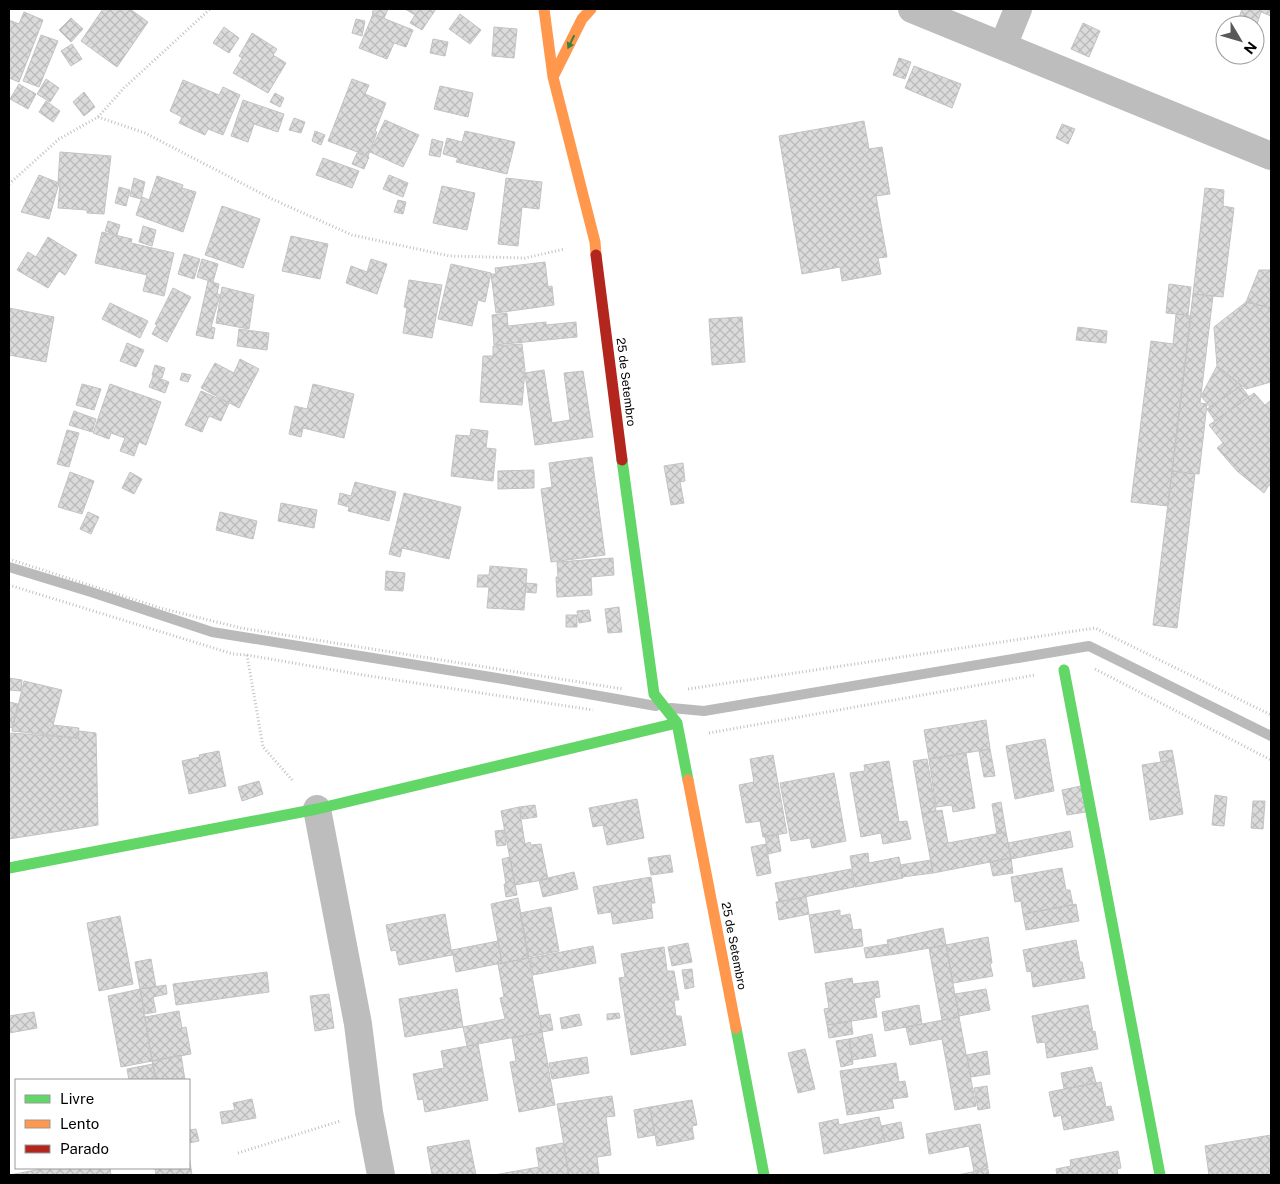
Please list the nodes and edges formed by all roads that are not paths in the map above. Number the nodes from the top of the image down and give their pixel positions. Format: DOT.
graph roads {
  1 [pos="544,9"];
  2 [pos="590,9"];
  3 [pos="912,9"];
  4 [pos="1018,9"];
  5 [pos="1003,46"];
  6 [pos="553,77"];
  7 [pos="1271,156"];
  8 [pos="1064,670"];
  9 [pos="677,722"];
  10 [pos="317,809"];
  11 [pos="9,868"];
  12 [pos="381,1175"];
  13 [pos="764,1175"];
  14 [pos="1160,1175"];
  1 -- 6 [label="street, 25 de Setembro"];
  2 -- 6 [label="street, one-way"];
  3 -- 5 [label="street"];
  4 -- 5 [label="street"];
  5 -- 7 [label="street"];
  6 -- 9 [label="street, 25 de Setembro"];
  8 -- 14 [label="street"];
  9 -- 10 [label="street"];
  9 -- 13 [label="street, 25 de Setembro"];
  10 -- 11 [label="street"];
  10 -- 12 [label="street"];
}
